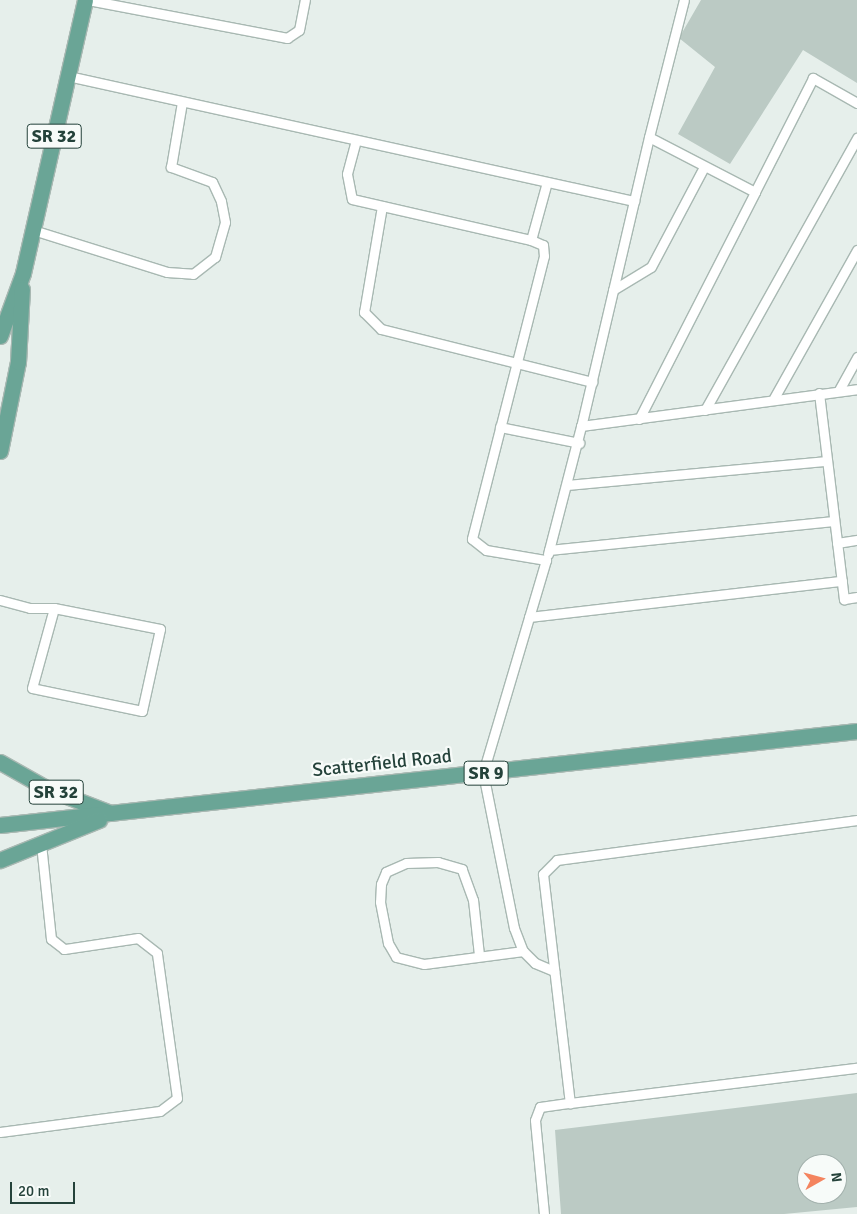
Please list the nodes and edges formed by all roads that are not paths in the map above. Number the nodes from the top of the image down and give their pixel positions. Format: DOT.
graph roads {
  1 [pos="86,0"];
  2 [pos="305,0"];
  3 [pos="684,0"];
  4 [pos="68,76"];
  5 [pos="182,102"];
  6 [pos="857,103"];
  7 [pos="649,137"];
  8 [pos="857,138"];
  9 [pos="356,140"];
  10 [pos="704,167"];
  11 [pos="546,182"];
  12 [pos="755,192"];
  13 [pos="634,201"];
  14 [pos="382,206"];
  15 [pos="33,230"];
  16 [pos="531,240"];
  17 [pos="857,250"];
  18 [pos="23,273"];
  19 [pos="613,290"];
  20 [pos="0,336"];
  21 [pos="857,357"];
  22 [pos="516,363"];
  23 [pos="592,382"];
  24 [pos="857,389"];
  25 [pos="839,390"];
  26 [pos="818,393"];
  27 [pos="774,398"];
  28 [pos="704,410"];
  29 [pos="640,419"];
  30 [pos="581,426"];
  31 [pos="500,427"];
  32 [pos="579,442"];
  33 [pos="0,450"];
  34 [pos="827,461"];
  35 [pos="567,485"];
  36 [pos="834,521"];
  37 [pos="857,540"];
  38 [pos="837,543"];
  39 [pos="549,550"];
  40 [pos="546,560"];
  41 [pos="842,580"];
  42 [pos="857,598"];
  43 [pos="0,600"];
  44 [pos="54,608"];
  45 [pos="529,617"];
  46 [pos="857,731"];
  47 [pos="0,762"];
  48 [pos="483,773"];
  49 [pos="115,814"];
  50 [pos="857,820"];
  51 [pos="0,825"];
  52 [pos="41,844"];
  53 [pos="0,860"];
  54 [pos="523,951"];
  55 [pos="479,955"];
  56 [pos="554,971"];
  57 [pos="857,1068"];
  58 [pos="570,1103"];
  59 [pos="0,1132"];
  60 [pos="544,1214"];
  1 -- 2 [label="lane"];
  1 -- 4 [label="main road, SR 32"];
  3 -- 7 [label="lane"];
  4 -- 5 [label="lane"];
  4 -- 15 [label="main road, SR 32"];
  5 -- 9 [label="lane"];
  5 -- 15 [label="lane"];
  6 -- 12 [label="lane"];
  7 -- 10 [label="lane"];
  7 -- 13 [label="lane"];
  8 -- 28 [label="lane"];
  9 -- 11 [label="lane"];
  9 -- 14 [label="lane"];
  10 -- 12 [label="lane"];
  10 -- 19 [label="lane"];
  11 -- 13 [label="lane"];
  11 -- 16 [label="lane"];
  12 -- 29 [label="lane"];
  13 -- 19 [label="lane"];
  14 -- 16 [label="lane"];
  14 -- 22 [label="lane"];
  15 -- 18 [label="main road, SR 32"];
  16 -- 22 [label="lane"];
  17 -- 27 [label="lane"];
  18 -- 20 [label="main road, SR 32"];
  18 -- 33 [label="main road, SR 32"];
  19 -- 23 [label="lane"];
  21 -- 25 [label="lane"];
  22 -- 23 [label="lane"];
  22 -- 31 [label="lane"];
  23 -- 30 [label="lane"];
  24 -- 25 [label="lane"];
  25 -- 26 [label="lane"];
  26 -- 27 [label="lane"];
  26 -- 34 [label="lane"];
  27 -- 28 [label="lane"];
  28 -- 29 [label="lane"];
  29 -- 30 [label="lane"];
  30 -- 32 [label="lane"];
  31 -- 32 [label="lane"];
  31 -- 40 [label="lane"];
  32 -- 35 [label="lane"];
  34 -- 35 [label="lane"];
  34 -- 36 [label="lane"];
  35 -- 39 [label="lane"];
  36 -- 38 [label="lane"];
  36 -- 39 [label="lane"];
  37 -- 38 [label="lane"];
  38 -- 41 [label="lane"];
  39 -- 40 [label="lane"];
  40 -- 45 [label="lane"];
  41 -- 42 [label="lane"];
  41 -- 45 [label="lane"];
  43 -- 44 [label="lane"];
  44 -- 44 [label="lane"];
  45 -- 48 [label="lane"];
  46 -- 48 [label="main road, Scatterfield Road / SR 9"];
  47 -- 49 [label="main road, SR 32"];
  48 -- 49 [label="main road, Scatterfield Road / SR 9"];
  48 -- 54 [label="lane"];
  49 -- 51 [label="main road, Scatterfield Road / SR 9"];
  49 -- 52 [label="main road"];
  50 -- 56 [label="lane"];
  52 -- 53 [label="main road"];
  52 -- 59 [label="lane"];
  54 -- 55 [label="lane"];
  54 -- 56 [label="lane"];
  55 -- 55 [label="lane"];
  56 -- 58 [label="lane"];
  57 -- 58 [label="lane"];
  58 -- 60 [label="lane"];
}
